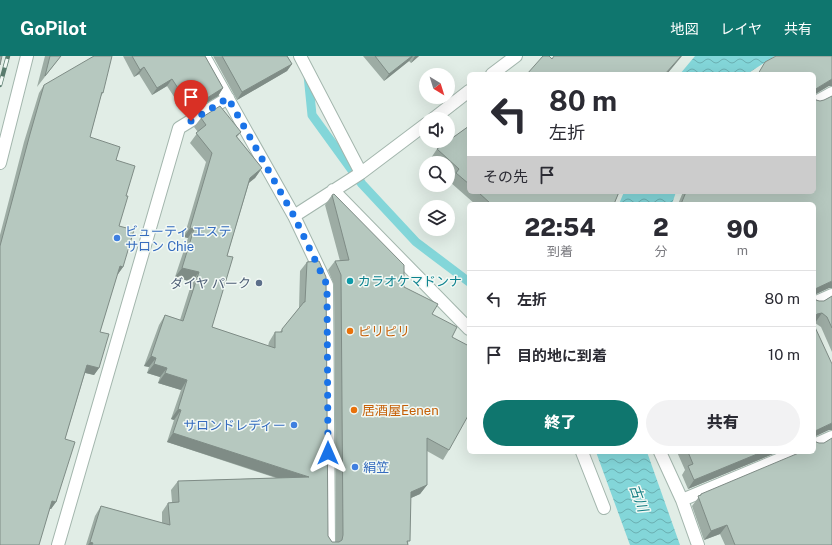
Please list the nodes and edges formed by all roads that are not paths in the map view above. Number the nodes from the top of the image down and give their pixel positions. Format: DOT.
graph roads {
  1 [pos="27,56"];
  2 [pos="204,56"];
  3 [pos="300,56"];
  4 [pos="516,56"];
  5 [pos="495,72"];
  6 [pos="467,93"];
  7 [pos="832,93"];
  8 [pos="228,98"];
  9 [pos="816,102"];
  10 [pos="441,112"];
  11 [pos="419,129"];
  12 [pos="0,163"];
  13 [pos="361,173"];
  14 [pos="333,190"];
  15 [pos="294,216"];
  16 [pos="832,295"];
  17 [pos="816,302"];
  18 [pos="467,327"];
  19 [pos="832,437"];
  20 [pos="816,444"];
  21 [pos="583,454"];
  22 [pos="661,454"];
  23 [pos="792,454"];
  24 [pos="682,500"];
  25 [pos="604,508"];
  26 [pos="58,545"];
  27 [pos="328,545"];
  28 [pos="698,545"];
  1 -- 12 [label="street"];
  2 -- 8 [label="street"];
  3 -- 13 [label="street"];
  4 -- 5 [label="street"];
  6 -- 10 [label="street"];
  7 -- 9 [label="street"];
  8 -- 15 [label="street"];
  8 -- 26 [label="street"];
  11 -- 13 [label="street"];
  13 -- 14 [label="street"];
  14 -- 15 [label="street"];
  14 -- 18 [label="street"];
  15 -- 27 [label="street"];
  16 -- 17 [label="street"];
  19 -- 20 [label="street"];
  21 -- 25 [label="street"];
  22 -- 24 [label="street"];
  23 -- 24 [label="street"];
  24 -- 28 [label="street"];
}
